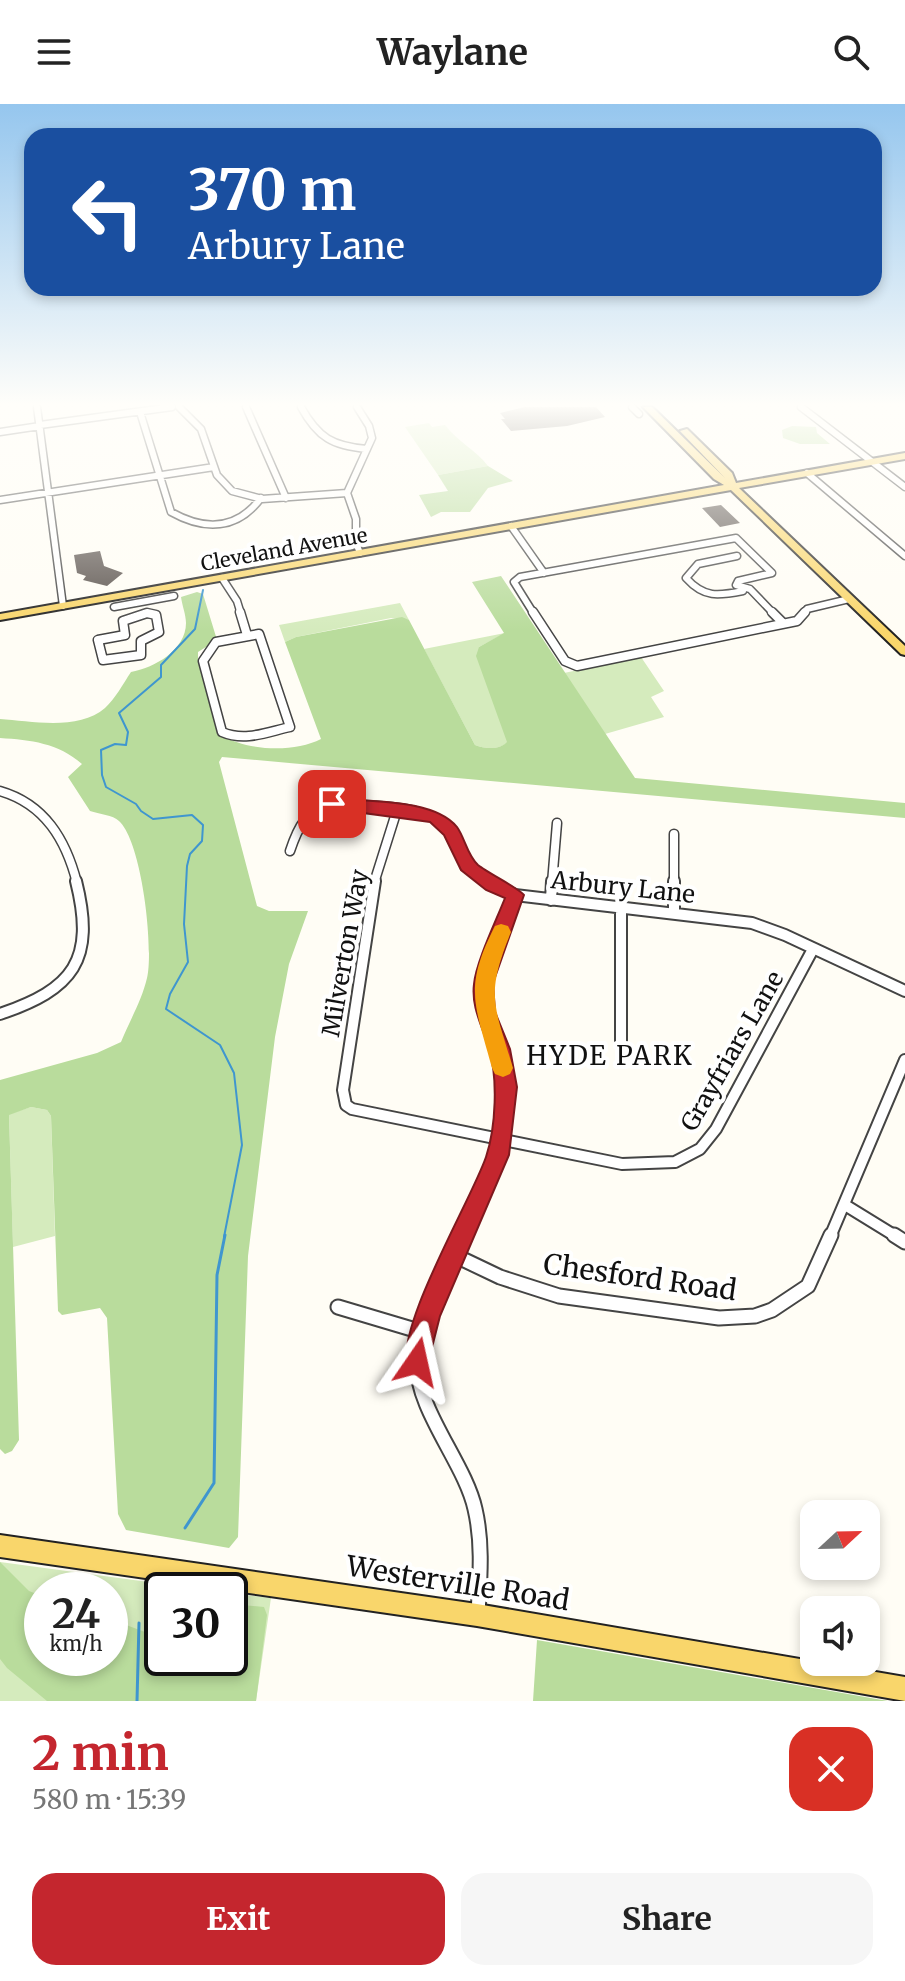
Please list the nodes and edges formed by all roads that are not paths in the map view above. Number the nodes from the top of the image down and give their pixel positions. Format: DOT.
graph roads {
  1 [pos="47,482"];
  2 [pos="118,482"];
  3 [pos="160,482"];
  4 [pos="224,482"];
  5 [pos="279,482"];
  6 [pos="352,482"];
  7 [pos="724,482"];
  8 [pos="731,482"];
  9 [pos="762,482"];
  10 [pos="817,482"];
  11 [pos="733,487"];
  12 [pos="48,493"];
  13 [pos="347,493"];
  14 [pos="261,498"];
  15 [pos="286,498"];
  16 [pos="0,500"];
  17 [pos="511,526"];
  18 [pos="753,552"];
  19 [pos="360,553"];
  20 [pos="905,556"];
  21 [pos="544,573"];
  22 [pos="222,578"];
  23 [pos="750,589"];
  24 [pos="174,596"];
  25 [pos="136,598"];
  26 [pos="849,599"];
  27 [pos="63,606"];
  28 [pos="114,607"];
  29 [pos="139,615"];
  30 [pos="0,617"];
  31 [pos="782,622"];
  32 [pos="247,635"];
  33 [pos="905,652"];
  34 [pos="0,791"];
  35 [pos="397,810"];
  36 [pos="557,823"];
  37 [pos="674,834"];
  38 [pos="290,851"];
  39 [pos="515,895"];
  40 [pos="551,900"];
  41 [pos="621,907"];
  42 [pos="674,912"];
  43 [pos="813,949"];
  44 [pos="905,991"];
  45 [pos="0,1014"];
  46 [pos="621,1043"];
  47 [pos="905,1060"];
  48 [pos="346,1105"];
  49 [pos="500,1141"];
  50 [pos="845,1205"];
  51 [pos="905,1242"];
  52 [pos="456,1256"];
  53 [pos="338,1307"];
  54 [pos="422,1332"];
  55 [pos="0,1546"];
  56 [pos="477,1615"];
  57 [pos="905,1689"];
  1 -- 12 [label="street"];
  2 -- 12 [label="street"];
  3 -- 14 [label="street"];
  4 -- 14 [label="street"];
  5 -- 15 [label="street"];
  6 -- 13 [label="street"];
  7 -- 11 [label="main road"];
  8 -- 11 [label="main road"];
  9 -- 11 [label="main road, Cleveland Avenue"];
  10 -- 20 [label="street"];
  11 -- 17 [label="main road, Cleveland Avenue"];
  11 -- 26 [label="main road"];
  12 -- 16 [label="street"];
  12 -- 27 [label="street"];
  13 -- 15 [label="street"];
  13 -- 19 [label="street"];
  14 -- 15 [label="street"];
  17 -- 19 [label="main road, Cleveland Avenue"];
  17 -- 21 [label="street"];
  18 -- 21 [label="street"];
  18 -- 23 [label="street"];
  18 -- 23 [label="street"];
  19 -- 22 [label="main road, Cleveland Avenue"];
  21 -- 31 [label="street"];
  22 -- 25 [label="main road, Cleveland Avenue"];
  22 -- 32 [label="street"];
  23 -- 31 [label="street"];
  24 -- 25 [label="street"];
  25 -- 27 [label="main road, Cleveland Avenue"];
  25 -- 28 [label="street"];
  25 -- 29 [label="street"];
  26 -- 31 [label="street"];
  26 -- 33 [label="main road"];
  27 -- 30 [label="main road, Cleveland Avenue"];
  29 -- 29 [label="street"];
  32 -- 32 [label="street"];
  34 -- 45 [label="street"];
  35 -- 38 [label="street, Arbury Lane"];
  35 -- 39 [label="street, Arbury Lane"];
  35 -- 48 [label="street, Milverton Way"];
  36 -- 40 [label="street"];
  37 -- 42 [label="street"];
  39 -- 40 [label="street, Arbury Lane"];
  39 -- 49 [label="street"];
  40 -- 41 [label="street, Arbury Lane"];
  41 -- 42 [label="street, Arbury Lane"];
  41 -- 46 [label="street"];
  42 -- 43 [label="street, Arbury Lane"];
  43 -- 44 [label="street, Arbury Lane"];
  43 -- 49 [label="street, Grayfriars Lane"];
  47 -- 50 [label="street, Chesford Road"];
  48 -- 49 [label="street, Grayfriars Lane"];
  49 -- 52 [label="street"];
  50 -- 51 [label="street"];
  50 -- 52 [label="street, Chesford Road"];
  52 -- 54 [label="street"];
  53 -- 54 [label="street"];
  54 -- 56 [label="street"];
  55 -- 56 [label="main road, Westerville Road"];
  56 -- 57 [label="main road, Westerville Road"];
}
